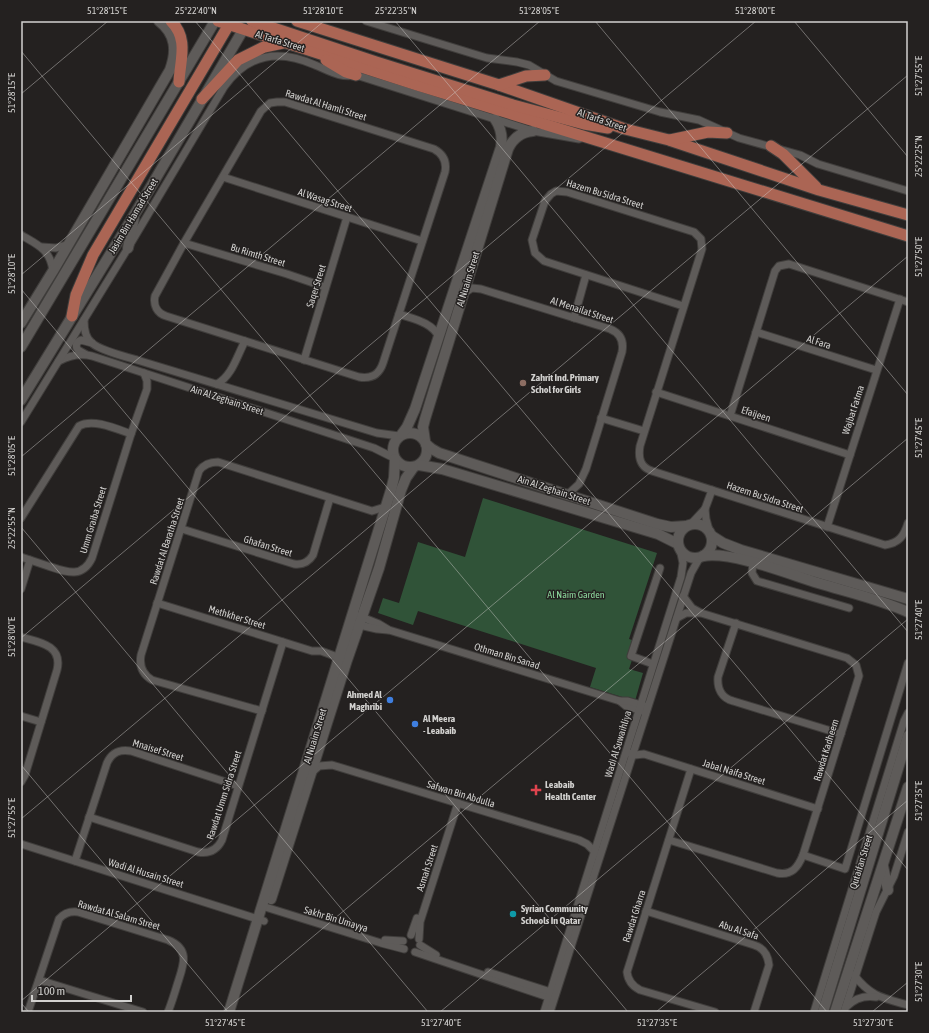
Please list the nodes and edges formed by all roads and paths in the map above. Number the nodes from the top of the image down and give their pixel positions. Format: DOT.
graph roads {
  1 [pos="159,21"];
  2 [pos="171,21"];
  3 [pos="217,21"];
  4 [pos="252,21"];
  5 [pos="297,21"];
  6 [pos="366,21"];
  7 [pos="238,24"];
  8 [pos="316,24"];
  9 [pos="286,43"];
  10 [pos="314,52"];
  11 [pos="252,61"];
  12 [pos="356,75"];
  13 [pos="545,75"];
  14 [pos="179,82"];
  15 [pos="499,85"];
  16 [pos="202,99"];
  17 [pos="495,119"];
  18 [pos="625,129"];
  19 [pos="533,131"];
  20 [pos="727,133"];
  21 [pos="669,140"];
  22 [pos="595,141"];
  23 [pos="771,146"];
  24 [pos="223,178"];
  25 [pos="819,190"];
  26 [pos="908,192"];
  27 [pos="102,210"];
  28 [pos="136,212"];
  29 [pos="908,215"];
  30 [pos="347,217"];
  31 [pos="863,222"];
  32 [pos="82,223"];
  33 [pos="908,228"];
  34 [pos="21,235"];
  35 [pos="908,236"];
  36 [pos="422,241"];
  37 [pos="184,243"];
  38 [pos="69,244"];
  39 [pos="42,247"];
  40 [pos="128,248"];
  41 [pos="54,271"];
  42 [pos="586,275"];
  43 [pos="325,287"];
  44 [pos="41,291"];
  45 [pos="464,292"];
  46 [pos="900,299"];
  47 [pos="908,302"];
  48 [pos="684,306"];
  49 [pos="399,314"];
  50 [pos="72,316"];
  51 [pos="574,318"];
  52 [pos="84,320"];
  53 [pos="444,320"];
  54 [pos="21,323"];
  55 [pos="428,324"];
  56 [pos="756,332"];
  57 [pos="439,337"];
  58 [pos="245,341"];
  59 [pos="92,343"];
  60 [pos="23,344"];
  61 [pos="86,355"];
  62 [pos="304,360"];
  63 [pos="59,361"];
  64 [pos="876,370"];
  65 [pos="144,373"];
  66 [pos="229,374"];
  67 [pos="159,378"];
  68 [pos="217,384"];
  69 [pos="147,388"];
  70 [pos="235,390"];
  71 [pos="656,392"];
  72 [pos="21,400"];
  73 [pos="730,416"];
  74 [pos="601,418"];
  75 [pos="21,422"];
  76 [pos="644,431"];
  77 [pos="131,434"];
  78 [pos="400,435"];
  79 [pos="425,443"];
  80 [pos="850,455"];
  81 [pos="394,458"];
  82 [pos="416,466"];
  83 [pos="712,490"];
  84 [pos="567,495"];
  85 [pos="330,498"];
  86 [pos="385,507"];
  87 [pos="705,508"];
  88 [pos="372,511"];
  89 [pos="21,518"];
  90 [pos="380,522"];
  91 [pos="689,524"];
  92 [pos="908,524"];
  93 [pos="827,527"];
  94 [pos="182,529"];
  95 [pos="710,533"];
  96 [pos="679,547"];
  97 [pos="21,557"];
  98 [pos="702,557"];
  99 [pos="30,560"];
  100 [pos="753,562"];
  101 [pos="660,568"];
  102 [pos="21,589"];
  103 [pos="683,596"];
  104 [pos="908,599"];
  105 [pos="157,604"];
  106 [pos="850,608"];
  107 [pos="908,612"];
  108 [pos="701,613"];
  109 [pos="677,618"];
  110 [pos="356,620"];
  111 [pos="736,623"];
  112 [pos="21,637"];
  113 [pos="282,642"];
  114 [pos="343,661"];
  115 [pos="908,663"];
  116 [pos="653,664"];
  117 [pos="643,708"];
  118 [pos="262,711"];
  119 [pos="908,713"];
  120 [pos="21,716"];
  121 [pos="41,722"];
  122 [pos="841,734"];
  123 [pos="908,736"];
  124 [pos="631,746"];
  125 [pos="629,753"];
  126 [pos="644,754"];
  127 [pos="691,769"];
  128 [pos="312,772"];
  129 [pos="21,782"];
  130 [pos="238,786"];
  131 [pos="908,787"];
  132 [pos="456,803"];
  133 [pos="818,809"];
  134 [pos="88,817"];
  135 [pos="908,832"];
  136 [pos="669,840"];
  137 [pos="21,844"];
  138 [pos="597,853"];
  139 [pos="803,855"];
  140 [pos="75,861"];
  141 [pos="883,866"];
  142 [pos="888,890"];
  143 [pos="266,905"];
  144 [pos="646,911"];
  145 [pos="261,921"];
  146 [pos="411,935"];
  147 [pos="419,942"];
  148 [pos="403,945"];
  149 [pos="415,952"];
  150 [pos="849,967"];
  151 [pos="856,976"];
  152 [pos="39,980"];
  153 [pos="552,995"];
  154 [pos="882,998"];
  155 [pos="908,1006"];
  156 [pos="845,1010"];
  157 [pos="548,1011"];
  158 [pos="28,1012"];
  159 [pos="143,1012"];
  160 [pos="168,1012"];
  161 [pos="229,1012"];
  162 [pos="236,1012"];
  163 [pos="715,1012"];
  164 [pos="754,1012"];
  165 [pos="814,1012"];
  166 [pos="823,1012"];
  167 [pos="835,1012"];
  1 -- 32 [label="street"];
  2 -- 14 [label="main road"];
  3 -- 7 [label="main road, Al Tarfa Street"];
  3 -- 14 [label="street"];
  4 -- 18 [label="main road"];
  5 -- 8 [label="main road, Al Tarfa Street"];
  6 -- 13 [label="street"];
  7 -- 9 [label="main road, Al Tarfa Street"];
  7 -- 16 [label="street, Jasim Bin Hamad Street"];
  7 -- 50 [label="main road"];
  8 -- 15 [label="main road, Al Tarfa Street"];
  9 -- 10 [label="main road, Al Tarfa Street"];
  9 -- 16 [label="main road"];
  10 -- 12 [label="main road"];
  10 -- 22 [label="main road, Al Tarfa Street"];
  11 -- 12 [label="street, Al Tarfa Street"];
  11 -- 40 [label="street, Jasim Bin Hamad Street"];
  12 -- 17 [label="street, Al Tarfa Street"];
  13 -- 15 [label="main road"];
  13 -- 20 [label="street"];
  14 -- 27 [label="street"];
  15 -- 18 [label="main road, Al Tarfa Street"];
  16 -- 28 [label="street, Jasim Bin Hamad Street"];
  17 -- 19 [label="street, Al Tarfa Street"];
  17 -- 53 [label="street, Al Nuaim Street"];
  18 -- 21 [label="main road, Al Tarfa Street"];
  19 -- 22 [label="street, Al Tarfa Street"];
  19 -- 45 [label="street, Al Nuaim Street"];
  20 -- 21 [label="main road"];
  20 -- 23 [label="street"];
  21 -- 25 [label="main road, Al Tarfa Street"];
  22 -- 31 [label="main road, Al Tarfa Street"];
  23 -- 25 [label="main road"];
  23 -- 26 [label="street"];
  24 -- 30 [label="street, Al Wasag Street"];
  24 -- 36 [label="street, Rawdat Al Hamli Street"];
  24 -- 37 [label="street, Rawdat Al Hamli Street"];
  25 -- 29 [label="main road, Al Tarfa Street"];
  27 -- 32 [label="street"];
  27 -- 60 [label="street"];
  28 -- 40 [label="street"];
  28 -- 50 [label="street, Jasim Bin Hamad Street"];
  30 -- 36 [label="street, Al Wasag Street"];
  30 -- 43 [label="street, Saqer Street"];
  31 -- 33 [label="main road"];
  31 -- 35 [label="main road, Al Tarfa Street"];
  32 -- 38 [label="street"];
  34 -- 39 [label="street"];
  36 -- 49 [label="street, Rawdat Al Hamli Street"];
  37 -- 43 [label="street, Bu Rimth Street"];
  37 -- 58 [label="street, Rawdat Al Hamli Street"];
  38 -- 39 [label="street"];
  38 -- 41 [label="street"];
  39 -- 41 [label="street"];
  40 -- 52 [label="street, Jasim Bin Hamad Street"];
  41 -- 44 [label="street"];
  42 -- 48 [label="street, Hazem Bu Sidra Street"];
  42 -- 48 [label="street, Hazem Bu Sidra Street"];
  42 -- 51 [label="street"];
  43 -- 62 [label="street, Saqer Street"];
  44 -- 54 [label="street"];
  44 -- 60 [label="street"];
  45 -- 51 [label="street, Al Menailat Street"];
  45 -- 79 [label="street, Al Nuaim Street"];
  46 -- 47 [label="street"];
  46 -- 56 [label="street"];
  46 -- 64 [label="street, Wajbat Fatma"];
  48 -- 71 [label="street, Hazem Bu Sidra Street"];
  49 -- 55 [label="street"];
  49 -- 62 [label="street, Rawdat Al Hamli Street"];
  50 -- 72 [label="street, Jasim Bin Hamad Street"];
  51 -- 74 [label="street, Al Menailat Street"];
  52 -- 59 [label="street"];
  52 -- 63 [label="street, Jasim Bin Hamad Street"];
  53 -- 55 [label="street"];
  53 -- 57 [label="street, Al Nuaim Street"];
  55 -- 57 [label="street"];
  56 -- 64 [label="street, Al Fara"];
  56 -- 73 [label="street"];
  57 -- 78 [label="street, Al Nuaim Street"];
  58 -- 62 [label="street, Rawdat Al Hamli Street"];
  58 -- 66 [label="street"];
  59 -- 61 [label="street"];
  59 -- 68 [label="street, Ain Al Zeghain Street"];
  61 -- 63 [label="street, Ain Al Zeghain Street"];
  61 -- 65 [label="street, Ain Al Zeghain Street"];
  63 -- 75 [label="street, Jasim Bin Hamad Street"];
  64 -- 80 [label="street, Wajbat Fatma"];
  65 -- 67 [label="street, Ain Al Zeghain Street"];
  65 -- 69 [label="street"];
  66 -- 68 [label="street"];
  66 -- 70 [label="street"];
  67 -- 69 [label="street"];
  67 -- 81 [label="street, Ain Al Zeghain Street"];
  68 -- 70 [label="street, Ain Al Zeghain Street"];
  69 -- 77 [label="street, Umm Graiba Street"];
  70 -- 78 [label="street, Ain Al Zeghain Street"];
  71 -- 73 [label="street, Efaijeen"];
  71 -- 76 [label="street, Hazem Bu Sidra Street"];
  73 -- 80 [label="street, Efaijeen"];
  74 -- 76 [label="street"];
  74 -- 84 [label="street, Al Menailat Street"];
  76 -- 83 [label="street, Hazem Bu Sidra Street"];
  77 -- 89 [label="street"];
  77 -- 99 [label="street, Umm Graiba Street"];
  78 -- 79 [label="street"];
  78 -- 81 [label="street"];
  79 -- 82 [label="street"];
  79 -- 84 [label="street, Ain Al Zeghain Street"];
  80 -- 93 [label="street, Wajbat Fatma"];
  81 -- 82 [label="street"];
  81 -- 86 [label="street, Al Nuaim Street"];
  82 -- 96 [label="street, Ain Al Zeghain Street"];
  82 -- 110 [label="street, Al Nuaim Street"];
  83 -- 87 [label="street"];
  83 -- 93 [label="street, Hazem Bu Sidra Street"];
  84 -- 91 [label="street, Ain Al Zeghain Street"];
  85 -- 88 [label="street, Rawdat Al Baratha Street"];
  85 -- 94 [label="street, Ghafan Street"];
  85 -- 94 [label="street, Rawdat Al Baratha Street"];
  86 -- 88 [label="street"];
  86 -- 90 [label="street, Al Nuaim Street"];
  87 -- 91 [label="street"];
  87 -- 95 [label="street"];
  88 -- 90 [label="street"];
  90 -- 110 [label="street, Al Nuaim Street"];
  91 -- 95 [label="street"];
  91 -- 96 [label="street"];
  92 -- 93 [label="street, Hazem Bu Sidra Street"];
  94 -- 105 [label="street, Rawdat Al Baratha Street"];
  95 -- 98 [label="street"];
  95 -- 104 [label="street"];
  96 -- 98 [label="street"];
  96 -- 116 [label="street, Wadi Al Suwaihliya"];
  97 -- 99 [label="street, Umm Graiba Street"];
  98 -- 100 [label="street"];
  98 -- 103 [label="street, Wadi Al Suwaihliya"];
  99 -- 102 [label="street"];
  100 -- 106 [label="street"];
  100 -- 107 [label="street"];
  101 -- 116 [label="street"];
  103 -- 108 [label="street, Rawdat Kadheem"];
  103 -- 109 [label="street, Wadi Al Suwaihliya"];
  105 -- 113 [label="street, Methkher Street"];
  105 -- 118 [label="street, Rawdat Al Baratha Street"];
  108 -- 109 [label="street, Rawdat Kadheem"];
  108 -- 111 [label="street, Rawdat Kadheem"];
  109 -- 117 [label="street, Wadi Al Suwaihliya"];
  110 -- 114 [label="street, Al Nuaim Street"];
  110 -- 117 [label="street, Othman Bin Sanad"];
  111 -- 122 [label="street, Rawdat Kadheem"];
  111 -- 122 [label="street"];
  112 -- 121 [label="street"];
  113 -- 114 [label="street, Methkher Street"];
  113 -- 118 [label="street, Rawdat Umm Sidra Street"];
  114 -- 128 [label="street, Al Nuaim Street"];
  114 -- 143 [label="street, Al Nuaim Street"];
  115 -- 139 [label="street"];
  116 -- 117 [label="street, Wadi Al Suwaihliya"];
  117 -- 124 [label="street, Wadi Al Suwaihliya"];
  118 -- 130 [label="street, Rawdat Umm Sidra Street"];
  119 -- 165 [label="street, Qutaifan Street"];
  120 -- 121 [label="street"];
  121 -- 129 [label="street"];
  122 -- 133 [label="street, Rawdat Kadheem"];
  123 -- 166 [label="street, Qutaifan Street"];
  124 -- 125 [label="street, Wadi Al Suwaihliya"];
  124 -- 126 [label="street, Jabal Naifa Street"];
  125 -- 126 [label="street, Jabal Naifa Street"];
  125 -- 138 [label="street, Wadi Al Suwaihliya"];
  126 -- 127 [label="street, Jabal Naifa Street"];
  127 -- 133 [label="street, Jabal Naifa Street"];
  127 -- 136 [label="street, Rawdat Gharra"];
  128 -- 132 [label="street, Safwan Bin Abdulla"];
  128 -- 143 [label="street, Al Nuaim Street"];
  130 -- 134 [label="street, Mnaisef Street"];
  130 -- 134 [label="street, Rawdat Umm Sidra Street"];
  131 -- 141 [label="street"];
  132 -- 138 [label="street, Safwan Bin Abdulla"];
  132 -- 146 [label="street, Asmah Street"];
  132 -- 147 [label="street, Asmah Street"];
  133 -- 139 [label="street, Rawdat Kadheem"];
  134 -- 140 [label="street, Mnaisef Street"];
  135 -- 142 [label="street"];
  136 -- 139 [label="street, Rawdat Kadheem"];
  136 -- 144 [label="street, Rawdat Gharra"];
  137 -- 140 [label="street, Wadi Al Husain Street"];
  138 -- 153 [label="street, Wadi Al Suwaihliya"];
  140 -- 145 [label="street, Wadi Al Husain Street"];
  141 -- 142 [label="street"];
  141 -- 150 [label="street"];
  142 -- 151 [label="street"];
  143 -- 145 [label="street, Al Nuaim Street"];
  143 -- 148 [label="street, Sakhr Bin Umayya"];
  144 -- 163 [label="street, Rawdat Gharra"];
  144 -- 164 [label="street, Abu Al Safa"];
  145 -- 161 [label="street, Al Nuaim Street"];
  145 -- 162 [label="street, Al Nuaim Street"];
  146 -- 147 [label="street"];
  146 -- 148 [label="street"];
  147 -- 149 [label="street"];
  147 -- 153 [label="street"];
  148 -- 149 [label="street"];
  149 -- 153 [label="street"];
  150 -- 151 [label="street"];
  150 -- 167 [label="street"];
  151 -- 154 [label="street"];
  151 -- 156 [label="street"];
  152 -- 158 [label="street, Rawdat Al Salam Street"];
  152 -- 159 [label="street"];
  152 -- 160 [label="street, Rawdat Al Salam Street"];
  153 -- 157 [label="street, Wadi Al Suwaihliya"];
  154 -- 155 [label="street"];
  154 -- 156 [label="street"];
}
